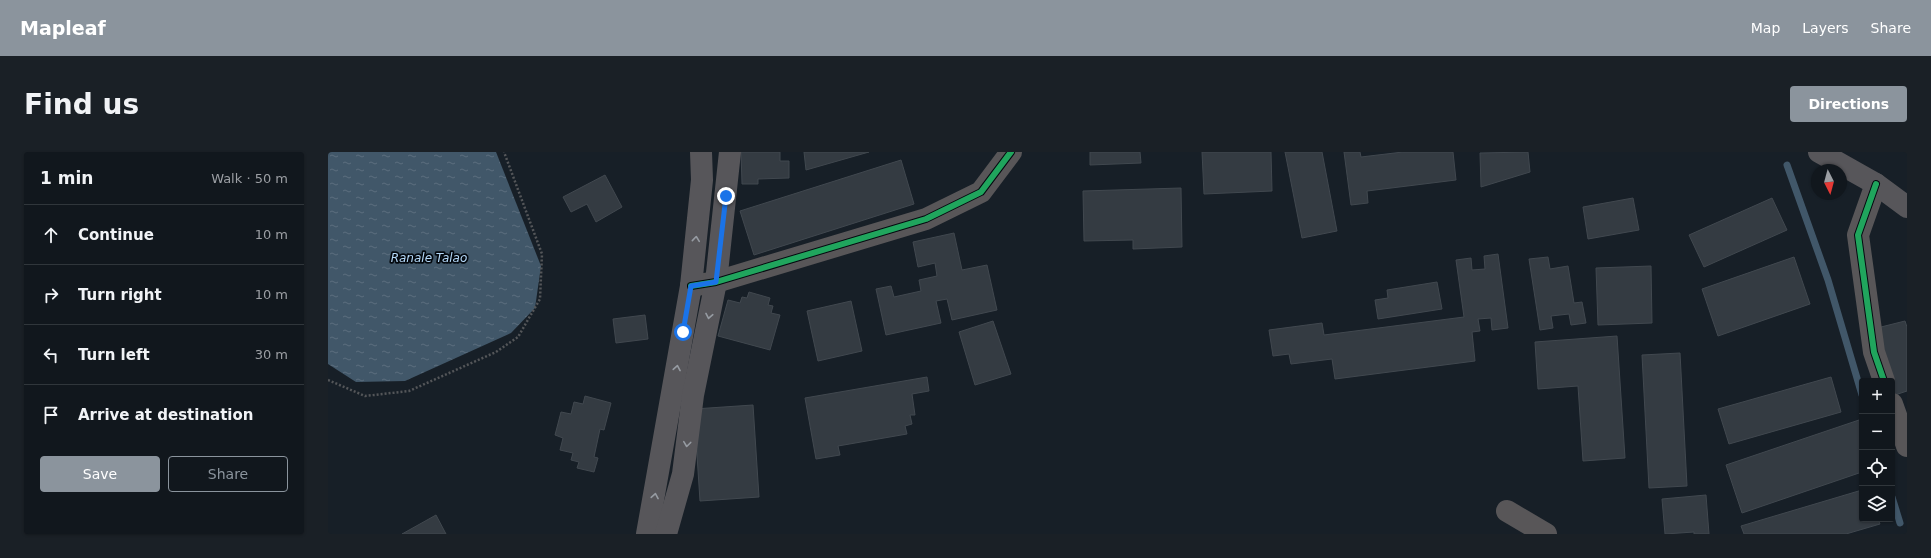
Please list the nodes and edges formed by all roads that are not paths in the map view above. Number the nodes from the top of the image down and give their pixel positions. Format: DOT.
graph roads {
  1 [pos="702,152"];
  2 [pos="730,152"];
  3 [pos="1011,152"];
  4 [pos="1819,152"];
  5 [pos="1876,184"];
  6 [pos="1907,207"];
  7 [pos="716,282"];
  8 [pos="691,286"];
  9 [pos="1883,378"];
  10 [pos="1895,412"];
  11 [pos="1907,446"];
  12 [pos="1507,511"];
  13 [pos="647,534"];
  14 [pos="666,534"];
  15 [pos="1546,534"];
  8 -- 1 [label="main road, one-way"];
  2 -- 7 [label="main road"];
  3 -- 7 [label="street"];
  4 -- 5 [label="main road"];
  5 -- 6 [label="main road"];
  5 -- 9 [label="street"];
  7 -- 8 [label="street"];
  7 -- 14 [label="main road, one-way"];
  13 -- 8 [label="main road, one-way"];
  10 -- 11 [label="street"];
  12 -- 15 [label="street"];
}
